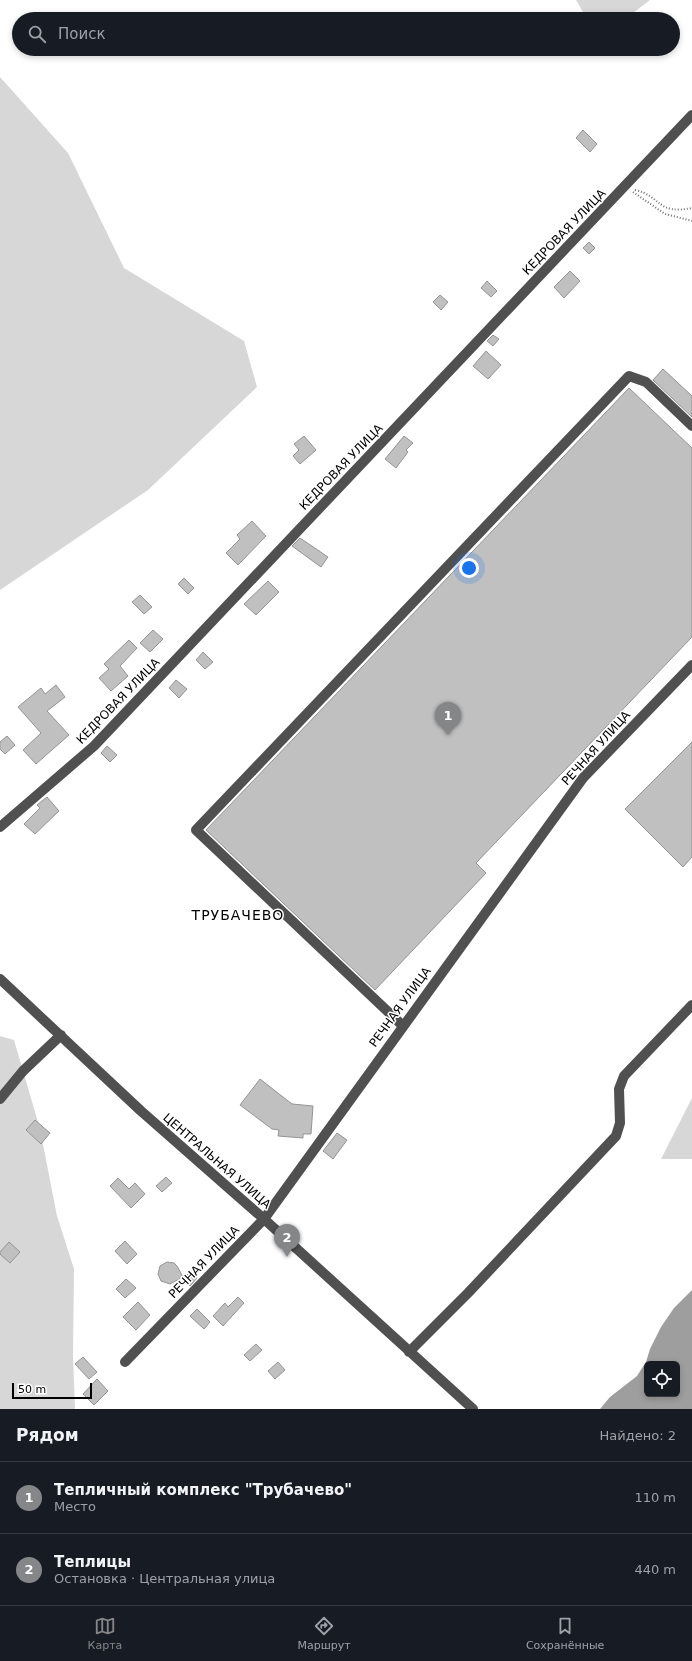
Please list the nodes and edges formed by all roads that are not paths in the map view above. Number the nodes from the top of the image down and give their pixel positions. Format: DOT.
graph roads {
  1 [pos="692,116"];
  2 [pos="692,426"];
  3 [pos="692,665"];
  4 [pos="0,827"];
  5 [pos="0,979"];
  6 [pos="692,1005"];
  7 [pos="402,1025"];
  8 [pos="61,1035"];
  9 [pos="0,1099"];
  10 [pos="264,1219"];
  11 [pos="409,1352"];
  12 [pos="125,1362"];
  13 [pos="472,1409"];
  1 -- 4 [label="street, КЕДРОВАЯ УЛИЦА"];
  2 -- 7 [label="street"];
  3 -- 7 [label="street, РЕЧНАЯ УЛИЦА"];
  5 -- 8 [label="street, ЦЕНТРАЛЬНАЯ УЛИЦА"];
  6 -- 11 [label="street"];
  7 -- 10 [label="street, РЕЧНАЯ УЛИЦА"];
  8 -- 9 [label="street"];
  8 -- 10 [label="street, ЦЕНТРАЛЬНАЯ УЛИЦА"];
  10 -- 11 [label="street, ЦЕНТРАЛЬНАЯ УЛИЦА"];
  10 -- 12 [label="street, РЕЧНАЯ УЛИЦА"];
  11 -- 13 [label="street, ЦЕНТРАЛЬНАЯ УЛИЦА"];
}
